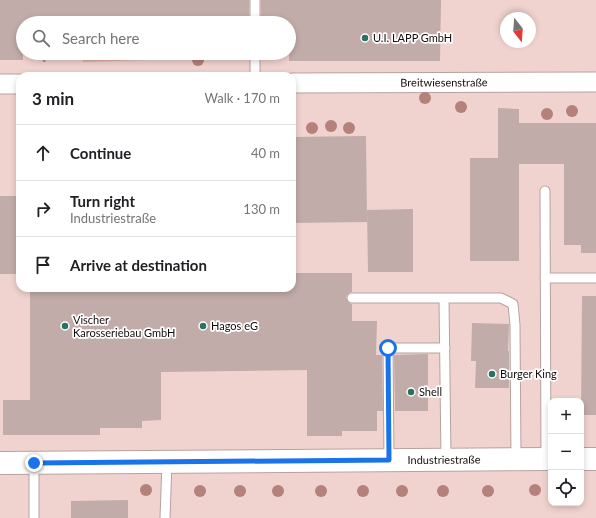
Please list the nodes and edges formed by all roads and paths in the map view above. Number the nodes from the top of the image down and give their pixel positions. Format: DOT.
graph roads {
  1 [pos="255,0"];
  2 [pos="255,16"];
  3 [pos="255,60"];
  4 [pos="255,72"];
  5 [pos="596,82"];
  6 [pos="296,83"];
  7 [pos="0,84"];
  8 [pos="16,84"];
  9 [pos="545,191"];
  10 [pos="545,278"];
  11 [pos="596,278"];
  12 [pos="352,298"];
  13 [pos="444,298"];
  14 [pos="445,348"];
  15 [pos="548,458"];
  16 [pos="516,459"];
  17 [pos="584,459"];
  18 [pos="596,459"];
  19 [pos="389,460"];
  20 [pos="446,460"];
  21 [pos="167,462"];
  22 [pos="0,463"];
  23 [pos="34,463"];
  24 [pos="34,518"];
  25 [pos="165,518"];
  1 -- 2 [label="lane"];
  3 -- 4 [label="lane"];
  5 -- 6 [label="street, Breitwiesenstraße"];
  7 -- 8 [label="street"];
  9 -- 10 [label="lane"];
  10 -- 11 [label="lane"];
  10 -- 15 [label="lane"];
  12 -- 13 [label="lane"];
  13 -- 14 [label="lane"];
  13 -- 16 [label="lane"];
  14 -- 19 [label="lane"];
  14 -- 20 [label="lane"];
  15 -- 16 [label="street, Industriestraße"];
  16 -- 20 [label="street, Industriestraße"];
  17 -- 18 [label="street"];
  19 -- 20 [label="street, Industriestraße"];
  19 -- 21 [label="street, Industriestraße"];
  21 -- 23 [label="street, Industriestraße"];
  21 -- 25 [label="lane"];
  22 -- 23 [label="street, Industriestraße"];
  23 -- 24 [label="lane"];
}
